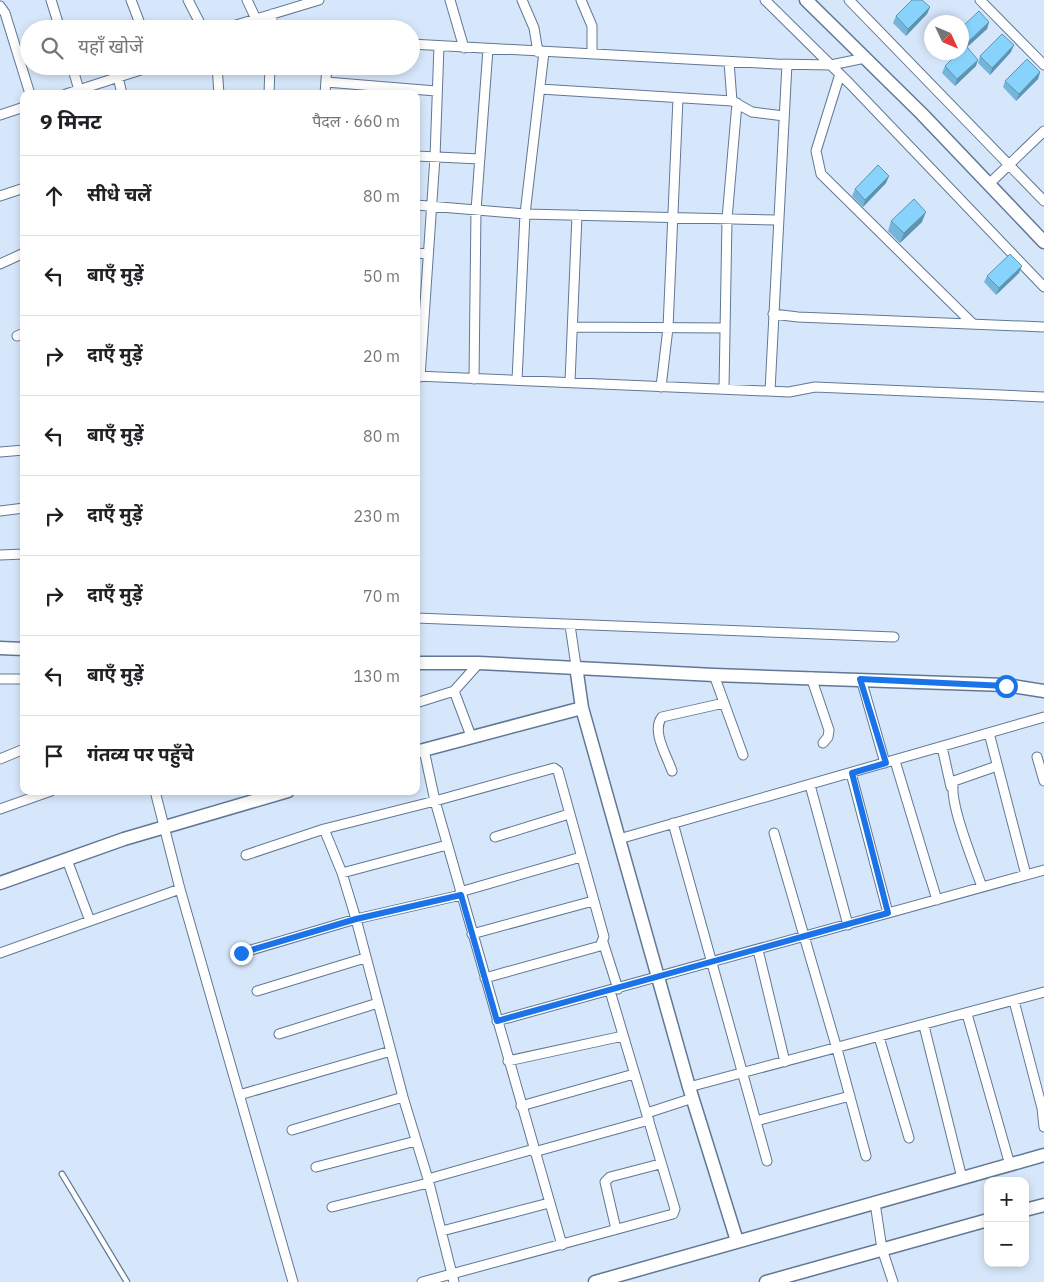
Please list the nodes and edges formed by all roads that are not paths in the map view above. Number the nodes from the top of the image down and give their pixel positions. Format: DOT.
graph roads {
  1 [pos="51,0"];
  2 [pos="132,0"];
  3 [pos="188,0"];
  4 [pos="247,0"];
  5 [pos="319,0"];
  6 [pos="450,0"];
  7 [pos="522,0"];
  8 [pos="581,0"];
  9 [pos="765,0"];
  10 [pos="806,0"];
  11 [pos="849,0"];
  12 [pos="980,0"];
  13 [pos="302,2"];
  14 [pos="0,6"];
  15 [pos="272,14"];
  16 [pos="256,19"];
  17 [pos="57,20"];
  18 [pos="139,20"];
  19 [pos="199,20"];
  20 [pos="253,20"];
  21 [pos="272,20"];
  22 [pos="420,45"];
  23 [pos="440,46"];
  24 [pos="464,48"];
  25 [pos="488,49"];
  26 [pos="541,52"];
  27 [pos="592,54"];
  28 [pos="865,58"];
  29 [pos="20,62"];
  30 [pos="729,62"];
  31 [pos="787,64"];
  32 [pos="831,65"];
  33 [pos="1044,65"];
  34 [pos="840,74"];
  35 [pos="24,75"];
  36 [pos="75,75"];
  37 [pos="124,75"];
  38 [pos="218,75"];
  39 [pos="269,75"];
  40 [pos="326,75"];
  41 [pos="118,77"];
  42 [pos="326,82"];
  43 [pos="540,88"];
  44 [pos="29,90"];
  45 [pos="79,90"];
  46 [pos="121,90"];
  47 [pos="219,90"];
  48 [pos="268,90"];
  49 [pos="325,90"];
  50 [pos="370,90"];
  51 [pos="420,91"];
  52 [pos="436,91"];
  53 [pos="678,98"];
  54 [pos="734,102"];
  55 [pos="20,108"];
  56 [pos="0,114"];
  57 [pos="784,116"];
  58 [pos="1044,131"];
  59 [pos="420,156"];
  60 [pos="435,157"];
  61 [pos="480,159"];
  62 [pos="1009,165"];
  63 [pos="989,184"];
  64 [pos="20,189"];
  65 [pos="0,196"];
  66 [pos="1044,201"];
  67 [pos="420,205"];
  68 [pos="431,206"];
  69 [pos="476,210"];
  70 [pos="525,214"];
  71 [pos="577,215"];
  72 [pos="672,218"];
  73 [pos="727,219"];
  74 [pos="777,220"];
  75 [pos="1044,242"];
  76 [pos="420,253"];
  77 [pos="428,254"];
  78 [pos="20,255"];
  79 [pos="0,264"];
  80 [pos="1044,287"];
  81 [pos="773,314"];
  82 [pos="973,324"];
  83 [pos="1044,327"];
  84 [pos="573,328"];
  85 [pos="668,328"];
  86 [pos="725,328"];
  87 [pos="420,352"];
  88 [pos="420,377"];
  89 [pos="474,378"];
  90 [pos="517,380"];
  91 [pos="570,382"];
  92 [pos="661,387"];
  93 [pos="724,389"];
  94 [pos="770,391"];
  95 [pos="1044,396"];
  96 [pos="20,450"];
  97 [pos="0,452"];
  98 [pos="20,508"];
  99 [pos="0,511"];
  100 [pos="20,554"];
  101 [pos="0,555"];
  102 [pos="420,618"];
  103 [pos="570,625"];
  104 [pos="894,637"];
  105 [pos="0,648"];
  106 [pos="20,649"];
  107 [pos="420,663"];
  108 [pos="479,663"];
  109 [pos="576,666"];
  110 [pos="714,675"];
  111 [pos="811,677"];
  112 [pos="0,679"];
  113 [pos="20,679"];
  114 [pos="860,679"];
  115 [pos="1044,690"];
  116 [pos="454,691"];
  117 [pos="420,702"];
  118 [pos="724,703"];
  119 [pos="582,708"];
  120 [pos="1044,717"];
  121 [pos="989,733"];
  122 [pos="471,736"];
  123 [pos="823,743"];
  124 [pos="942,747"];
  125 [pos="20,751"];
  126 [pos="420,751"];
  127 [pos="743,755"];
  128 [pos="1037,757"];
  129 [pos="0,759"];
  130 [pos="890,762"];
  131 [pos="997,766"];
  132 [pos="672,771"];
  133 [pos="852,773"];
  134 [pos="1044,781"];
  135 [pos="810,785"];
  136 [pos="951,788"];
  137 [pos="40,795"];
  138 [pos="156,795"];
  139 [pos="274,795"];
  140 [pos="434,801"];
  141 [pos="0,809"];
  142 [pos="569,814"];
  143 [pos="674,823"];
  144 [pos="165,827"];
  145 [pos="324,828"];
  146 [pos="774,833"];
  147 [pos="495,837"];
  148 [pos="619,839"];
  149 [pos="447,845"];
  150 [pos="246,855"];
  151 [pos="581,857"];
  152 [pos="67,860"];
  153 [pos="1044,870"];
  154 [pos="342,872"];
  155 [pos="1026,875"];
  156 [pos="0,884"];
  157 [pos="982,887"];
  158 [pos="180,888"];
  159 [pos="461,893"];
  160 [pos="937,900"];
  161 [pos="593,901"];
  162 [pos="888,913"];
  163 [pos="356,919"];
  164 [pos="90,921"];
  165 [pos="848,925"];
  166 [pos="472,934"];
  167 [pos="804,937"];
  168 [pos="603,942"];
  169 [pos="758,950"];
  170 [pos="0,953"];
  171 [pos="241,953"];
  172 [pos="365,958"];
  173 [pos="712,963"];
  174 [pos="484,978"];
  175 [pos="658,978"];
  176 [pos="614,990"];
  177 [pos="257,991"];
  178 [pos="1044,992"];
  179 [pos="1014,1001"];
  180 [pos="378,1004"];
  181 [pos="967,1014"];
  182 [pos="497,1021"];
  183 [pos="924,1026"];
  184 [pos="279,1034"];
  185 [pos="623,1036"];
  186 [pos="879,1037"];
  187 [pos="837,1048"];
  188 [pos="390,1051"];
  189 [pos="508,1061"];
  190 [pos="785,1062"];
  191 [pos="743,1073"];
  192 [pos="634,1074"];
  193 [pos="691,1092"];
  194 [pos="239,1094"];
  195 [pos="850,1096"];
  196 [pos="403,1097"];
  197 [pos="521,1106"];
  198 [pos="648,1116"];
  199 [pos="756,1120"];
  200 [pos="1044,1127"];
  201 [pos="292,1130"];
  202 [pos="909,1138"];
  203 [pos="416,1141"];
  204 [pos="534,1151"];
  205 [pos="1044,1155"];
  206 [pos="866,1156"];
  207 [pos="768,1161"];
  208 [pos="660,1164"];
  209 [pos="1010,1165"];
  210 [pos="316,1167"];
  211 [pos="62,1174"];
  212 [pos="962,1178"];
  213 [pos="428,1181"];
  214 [pos="549,1203"];
  215 [pos="875,1203"];
  216 [pos="1044,1205"];
  217 [pos="332,1207"];
  218 [pos="1029,1209"];
  219 [pos="984,1221"];
  220 [pos="616,1228"];
  221 [pos="442,1231"];
  222 [pos="737,1242"];
  223 [pos="562,1244"];
  224 [pos="882,1249"];
  225 [pos="453,1277"];
  226 [pos="789,1279"];
  227 [pos="127,1282"];
  228 [pos="293,1282"];
  229 [pos="422,1282"];
  230 [pos="595,1282"];
  231 [pos="766,1282"];
  232 [pos="893,1282"];
  1 -- 17 [label="street"];
  2 -- 18 [label="street"];
  3 -- 19 [label="street"];
  4 -- 16 [label="street"];
  5 -- 13 [label="street"];
  6 -- 24 [label="street"];
  7 -- 26 [label="street"];
  8 -- 27 [label="street"];
  9 -- 32 [label="street"];
  10 -- 28 [label="street"];
  11 -- 62 [label="street"];
  12 -- 33 [label="street"];
  13 -- 15 [label="street"];
  14 -- 29 [label="street"];
  15 -- 16 [label="street"];
  15 -- 21 [label="street"];
  16 -- 20 [label="street"];
  22 -- 23 [label="street"];
  23 -- 24 [label="street"];
  23 -- 52 [label="street"];
  24 -- 25 [label="street"];
  25 -- 26 [label="street"];
  25 -- 61 [label="street"];
  26 -- 27 [label="street"];
  26 -- 43 [label="street"];
  27 -- 30 [label="street"];
  28 -- 32 [label="street"];
  28 -- 63 [label="street"];
  30 -- 31 [label="street"];
  30 -- 54 [label="street"];
  31 -- 32 [label="street"];
  31 -- 57 [label="street"];
  32 -- 34 [label="street"];
  34 -- 80 [label="street"];
  34 -- 82 [label="street"];
  35 -- 44 [label="street"];
  36 -- 45 [label="street"];
  37 -- 41 [label="street"];
  38 -- 47 [label="street"];
  39 -- 48 [label="street"];
  40 -- 42 [label="street"];
  41 -- 45 [label="street"];
  41 -- 46 [label="street"];
  42 -- 49 [label="street"];
  42 -- 50 [label="street"];
  43 -- 53 [label="street"];
  43 -- 70 [label="street"];
  51 -- 52 [label="street"];
  52 -- 60 [label="street"];
  53 -- 54 [label="street"];
  53 -- 72 [label="street"];
  54 -- 57 [label="street"];
  54 -- 73 [label="street"];
  55 -- 56 [label="street"];
  57 -- 74 [label="street"];
  58 -- 62 [label="street"];
  59 -- 60 [label="street"];
  60 -- 61 [label="street"];
  60 -- 68 [label="street"];
  61 -- 69 [label="street"];
  62 -- 63 [label="street"];
  62 -- 66 [label="street"];
  63 -- 75 [label="street"];
  64 -- 65 [label="street"];
  67 -- 68 [label="street"];
  68 -- 69 [label="street"];
  68 -- 77 [label="street"];
  69 -- 70 [label="street"];
  69 -- 89 [label="street"];
  70 -- 71 [label="street"];
  70 -- 90 [label="street"];
  71 -- 72 [label="street"];
  71 -- 84 [label="street"];
  72 -- 73 [label="street"];
  72 -- 85 [label="street"];
  73 -- 74 [label="street"];
  73 -- 86 [label="street"];
  74 -- 81 [label="street"];
  76 -- 77 [label="street"];
  77 -- 87 [label="street"];
  78 -- 79 [label="street"];
  81 -- 82 [label="street"];
  81 -- 94 [label="street"];
  82 -- 83 [label="street"];
  84 -- 85 [label="street"];
  84 -- 91 [label="street"];
  85 -- 86 [label="street"];
  85 -- 92 [label="street"];
  86 -- 93 [label="street"];
  88 -- 89 [label="street"];
  89 -- 90 [label="street"];
  90 -- 91 [label="street"];
  91 -- 92 [label="street"];
  92 -- 93 [label="street"];
  93 -- 94 [label="street"];
  94 -- 95 [label="street"];
  96 -- 97 [label="street"];
  98 -- 99 [label="street"];
  100 -- 101 [label="street"];
  102 -- 103 [label="street"];
  103 -- 104 [label="street"];
  103 -- 109 [label="street"];
  105 -- 106 [label="street"];
  107 -- 108 [label="street"];
  108 -- 109 [label="street"];
  108 -- 116 [label="street"];
  109 -- 110 [label="street"];
  109 -- 119 [label="street"];
  110 -- 111 [label="street"];
  110 -- 118 [label="street"];
  111 -- 114 [label="street"];
  111 -- 123 [label="street"];
  112 -- 113 [label="street"];
  114 -- 115 [label="street"];
  114 -- 130 [label="street"];
  116 -- 117 [label="street"];
  116 -- 122 [label="street"];
  118 -- 127 [label="street"];
  118 -- 132 [label="street"];
  119 -- 122 [label="street"];
  119 -- 148 [label="street"];
  120 -- 121 [label="street"];
  121 -- 124 [label="street"];
  121 -- 131 [label="street"];
  122 -- 126 [label="street"];
  124 -- 130 [label="street"];
  124 -- 136 [label="street"];
  125 -- 129 [label="street"];
  126 -- 140 [label="street"];
  128 -- 134 [label="street"];
  130 -- 133 [label="street"];
  130 -- 160 [label="street"];
  131 -- 136 [label="street"];
  131 -- 155 [label="street"];
  133 -- 135 [label="street"];
  133 -- 162 [label="street"];
  135 -- 143 [label="street"];
  135 -- 165 [label="street"];
  136 -- 157 [label="street"];
  137 -- 141 [label="street"];
  138 -- 144 [label="street"];
  139 -- 144 [label="street"];
  140 -- 142 [label="street"];
  140 -- 145 [label="street"];
  140 -- 149 [label="street"];
  142 -- 147 [label="street"];
  142 -- 151 [label="street"];
  143 -- 148 [label="street"];
  143 -- 173 [label="street"];
  144 -- 152 [label="street"];
  144 -- 158 [label="street"];
  145 -- 150 [label="street"];
  145 -- 154 [label="street"];
  146 -- 167 [label="street"];
  148 -- 175 [label="street"];
  149 -- 154 [label="street"];
  149 -- 159 [label="street"];
  151 -- 159 [label="street"];
  151 -- 161 [label="street"];
  152 -- 156 [label="street"];
  152 -- 164 [label="street"];
  153 -- 155 [label="street"];
  154 -- 163 [label="street"];
  155 -- 157 [label="street"];
  157 -- 160 [label="street"];
  158 -- 164 [label="street"];
  158 -- 194 [label="street"];
  159 -- 163 [label="street"];
  159 -- 166 [label="street"];
  160 -- 162 [label="street"];
  161 -- 166 [label="street"];
  161 -- 168 [label="street"];
  162 -- 165 [label="street"];
  163 -- 171 [label="street"];
  163 -- 172 [label="street"];
  164 -- 170 [label="street"];
  165 -- 167 [label="street"];
  166 -- 174 [label="street"];
  167 -- 169 [label="street"];
  167 -- 187 [label="street"];
  168 -- 174 [label="street"];
  168 -- 176 [label="street"];
  169 -- 173 [label="street"];
  169 -- 190 [label="street"];
  172 -- 177 [label="street"];
  172 -- 180 [label="street"];
  173 -- 175 [label="street"];
  173 -- 191 [label="street"];
  174 -- 182 [label="street"];
  175 -- 176 [label="street"];
  175 -- 193 [label="street"];
  176 -- 182 [label="street"];
  176 -- 185 [label="street"];
  178 -- 179 [label="street"];
  179 -- 181 [label="street"];
  179 -- 200 [label="street"];
  180 -- 184 [label="street"];
  180 -- 188 [label="street"];
  181 -- 183 [label="street"];
  181 -- 209 [label="street"];
  182 -- 189 [label="street"];
  183 -- 186 [label="street"];
  183 -- 212 [label="street"];
  185 -- 189 [label="street"];
  185 -- 192 [label="street"];
  186 -- 187 [label="street"];
  186 -- 202 [label="street"];
  187 -- 190 [label="street"];
  187 -- 195 [label="street"];
  188 -- 194 [label="street"];
  188 -- 196 [label="street"];
  189 -- 197 [label="street"];
  190 -- 191 [label="street"];
  191 -- 193 [label="street"];
  191 -- 199 [label="street"];
  192 -- 197 [label="street"];
  192 -- 198 [label="street"];
  193 -- 198 [label="street"];
  193 -- 222 [label="street"];
  194 -- 228 [label="street"];
  195 -- 199 [label="street"];
  195 -- 206 [label="street"];
  196 -- 201 [label="street"];
  196 -- 203 [label="street"];
  197 -- 204 [label="street"];
  198 -- 204 [label="street"];
  198 -- 208 [label="street"];
  199 -- 207 [label="street"];
  203 -- 210 [label="street"];
  203 -- 213 [label="street"];
  204 -- 213 [label="street"];
  204 -- 214 [label="street"];
  205 -- 209 [label="street"];
  208 -- 220 [label="street"];
  208 -- 220 [label="street"];
  209 -- 212 [label="street"];
  211 -- 227 [label="lane"];
  212 -- 215 [label="street"];
  213 -- 217 [label="street"];
  213 -- 221 [label="street"];
  214 -- 221 [label="street"];
  214 -- 223 [label="street"];
  215 -- 222 [label="street"];
  215 -- 224 [label="street"];
  216 -- 218 [label="street"];
  219 -- 224 [label="street"];
  220 -- 223 [label="street"];
  221 -- 225 [label="street"];
  222 -- 230 [label="street"];
  223 -- 225 [label="street"];
  224 -- 226 [label="street"];
  224 -- 232 [label="street"];
  225 -- 229 [label="street"];
  226 -- 231 [label="street"];
}
